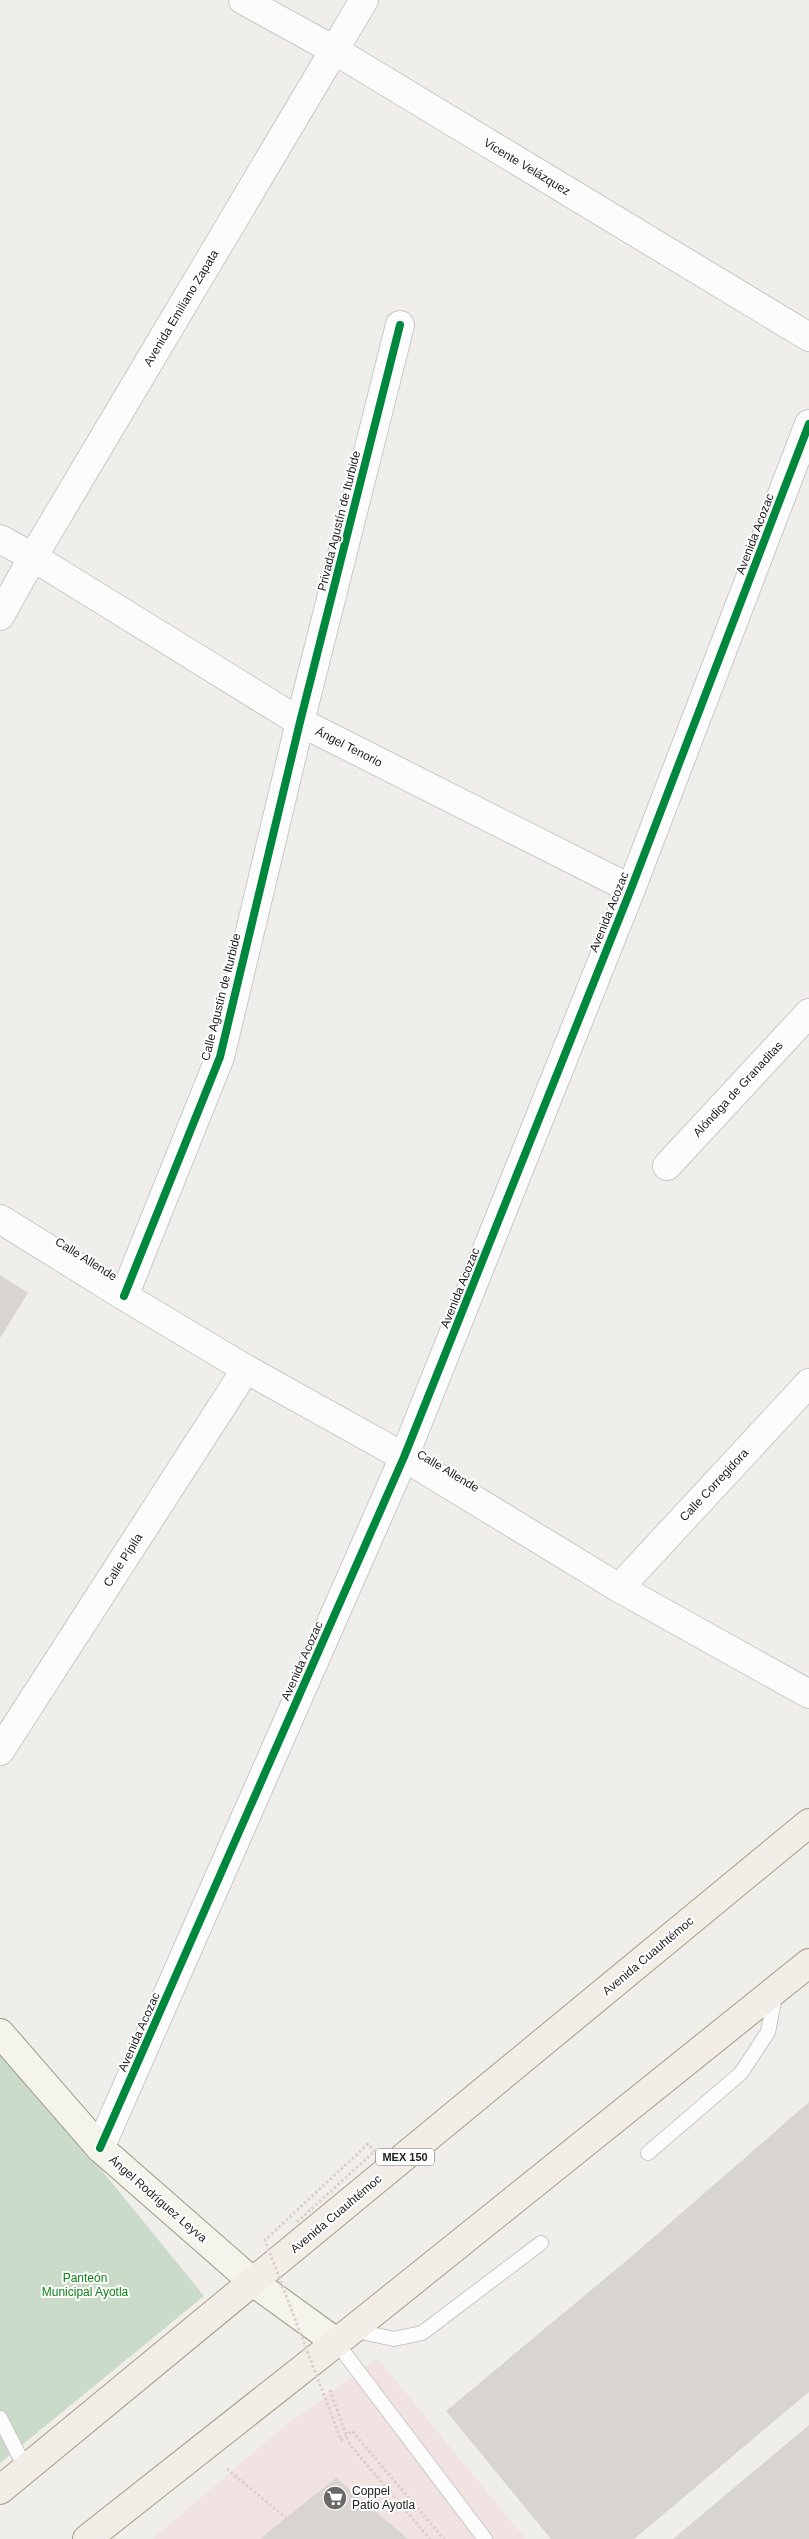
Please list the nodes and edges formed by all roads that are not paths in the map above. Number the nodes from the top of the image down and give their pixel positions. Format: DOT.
graph roads {
  1 [pos="243,0"];
  2 [pos="364,0"];
  3 [pos="334,50"];
  4 [pos="400,325"];
  5 [pos="809,337"];
  6 [pos="809,424"];
  7 [pos="0,539"];
  8 [pos="33,557"];
  9 [pos="0,616"];
  10 [pos="300,722"];
  11 [pos="631,889"];
  12 [pos="809,1013"];
  13 [pos="667,1166"];
  14 [pos="0,1218"];
  15 [pos="124,1296"];
  16 [pos="246,1369"];
  17 [pos="809,1383"];
  18 [pos="404,1457"];
  19 [pos="619,1588"];
  20 [pos="809,1694"];
  21 [pos="0,1751"];
  22 [pos="809,1823"];
  23 [pos="809,1963"];
  24 [pos="777,1989"];
  25 [pos="0,2033"];
  26 [pos="100,2148"];
  27 [pos="648,2153"];
  28 [pos="541,2243"];
  29 [pos="253,2282"];
  30 [pos="336,2343"];
  31 [pos="0,2418"];
  32 [pos="26,2469"];
  33 [pos="0,2490"];
  34 [pos="86,2539"];
  35 [pos="485,2539"];
  1 -- 3 [label="street, Vicente Velázquez"];
  2 -- 3 [label="street, Avenida Emiliano Zapata"];
  3 -- 5 [label="street, Vicente Velázquez"];
  3 -- 8 [label="street, Avenida Emiliano Zapata"];
  4 -- 10 [label="street, Privada Agustín de Iturbide"];
  6 -- 11 [label="street, Avenida Acozac"];
  7 -- 8 [label="street, Ángel Tenorio"];
  8 -- 9 [label="street, Avenida Emiliano Zapata"];
  8 -- 10 [label="street, Ángel Tenorio"];
  10 -- 11 [label="street, Ángel Tenorio"];
  10 -- 15 [label="street, Calle Agustín de Iturbide"];
  11 -- 18 [label="street, Avenida Acozac"];
  12 -- 13 [label="street, Alóndiga de Granaditas"];
  14 -- 15 [label="street, Calle Allende"];
  15 -- 16 [label="street, Calle Allende"];
  16 -- 18 [label="street, Calle Allende"];
  16 -- 21 [label="street, Calle Pípila"];
  17 -- 19 [label="street, Calle Corregidora"];
  18 -- 19 [label="street, Calle Allende"];
  18 -- 26 [label="street, Avenida Acozac"];
  19 -- 20 [label="street, Calle Allende"];
  22 -- 29 [label="main road, Avenida Cuauhtémoc / MEX 150"];
  23 -- 24 [label="main road"];
  24 -- 27 [label="lane"];
  24 -- 30 [label="main road"];
  25 -- 26 [label="street, Ángel Rodríguez Leyva"];
  26 -- 29 [label="street, Ángel Rodríguez Leyva"];
  28 -- 30 [label="lane"];
  29 -- 30 [label="street, Ángel Rodríguez Leyva"];
  29 -- 32 [label="main road, Avenida Cuauhtémoc / MEX 150"];
  30 -- 34 [label="main road"];
  30 -- 35 [label="lane"];
  31 -- 32 [label="lane"];
  32 -- 33 [label="main road, Avenida Cuauhtémoc / MEX 150"];
}
